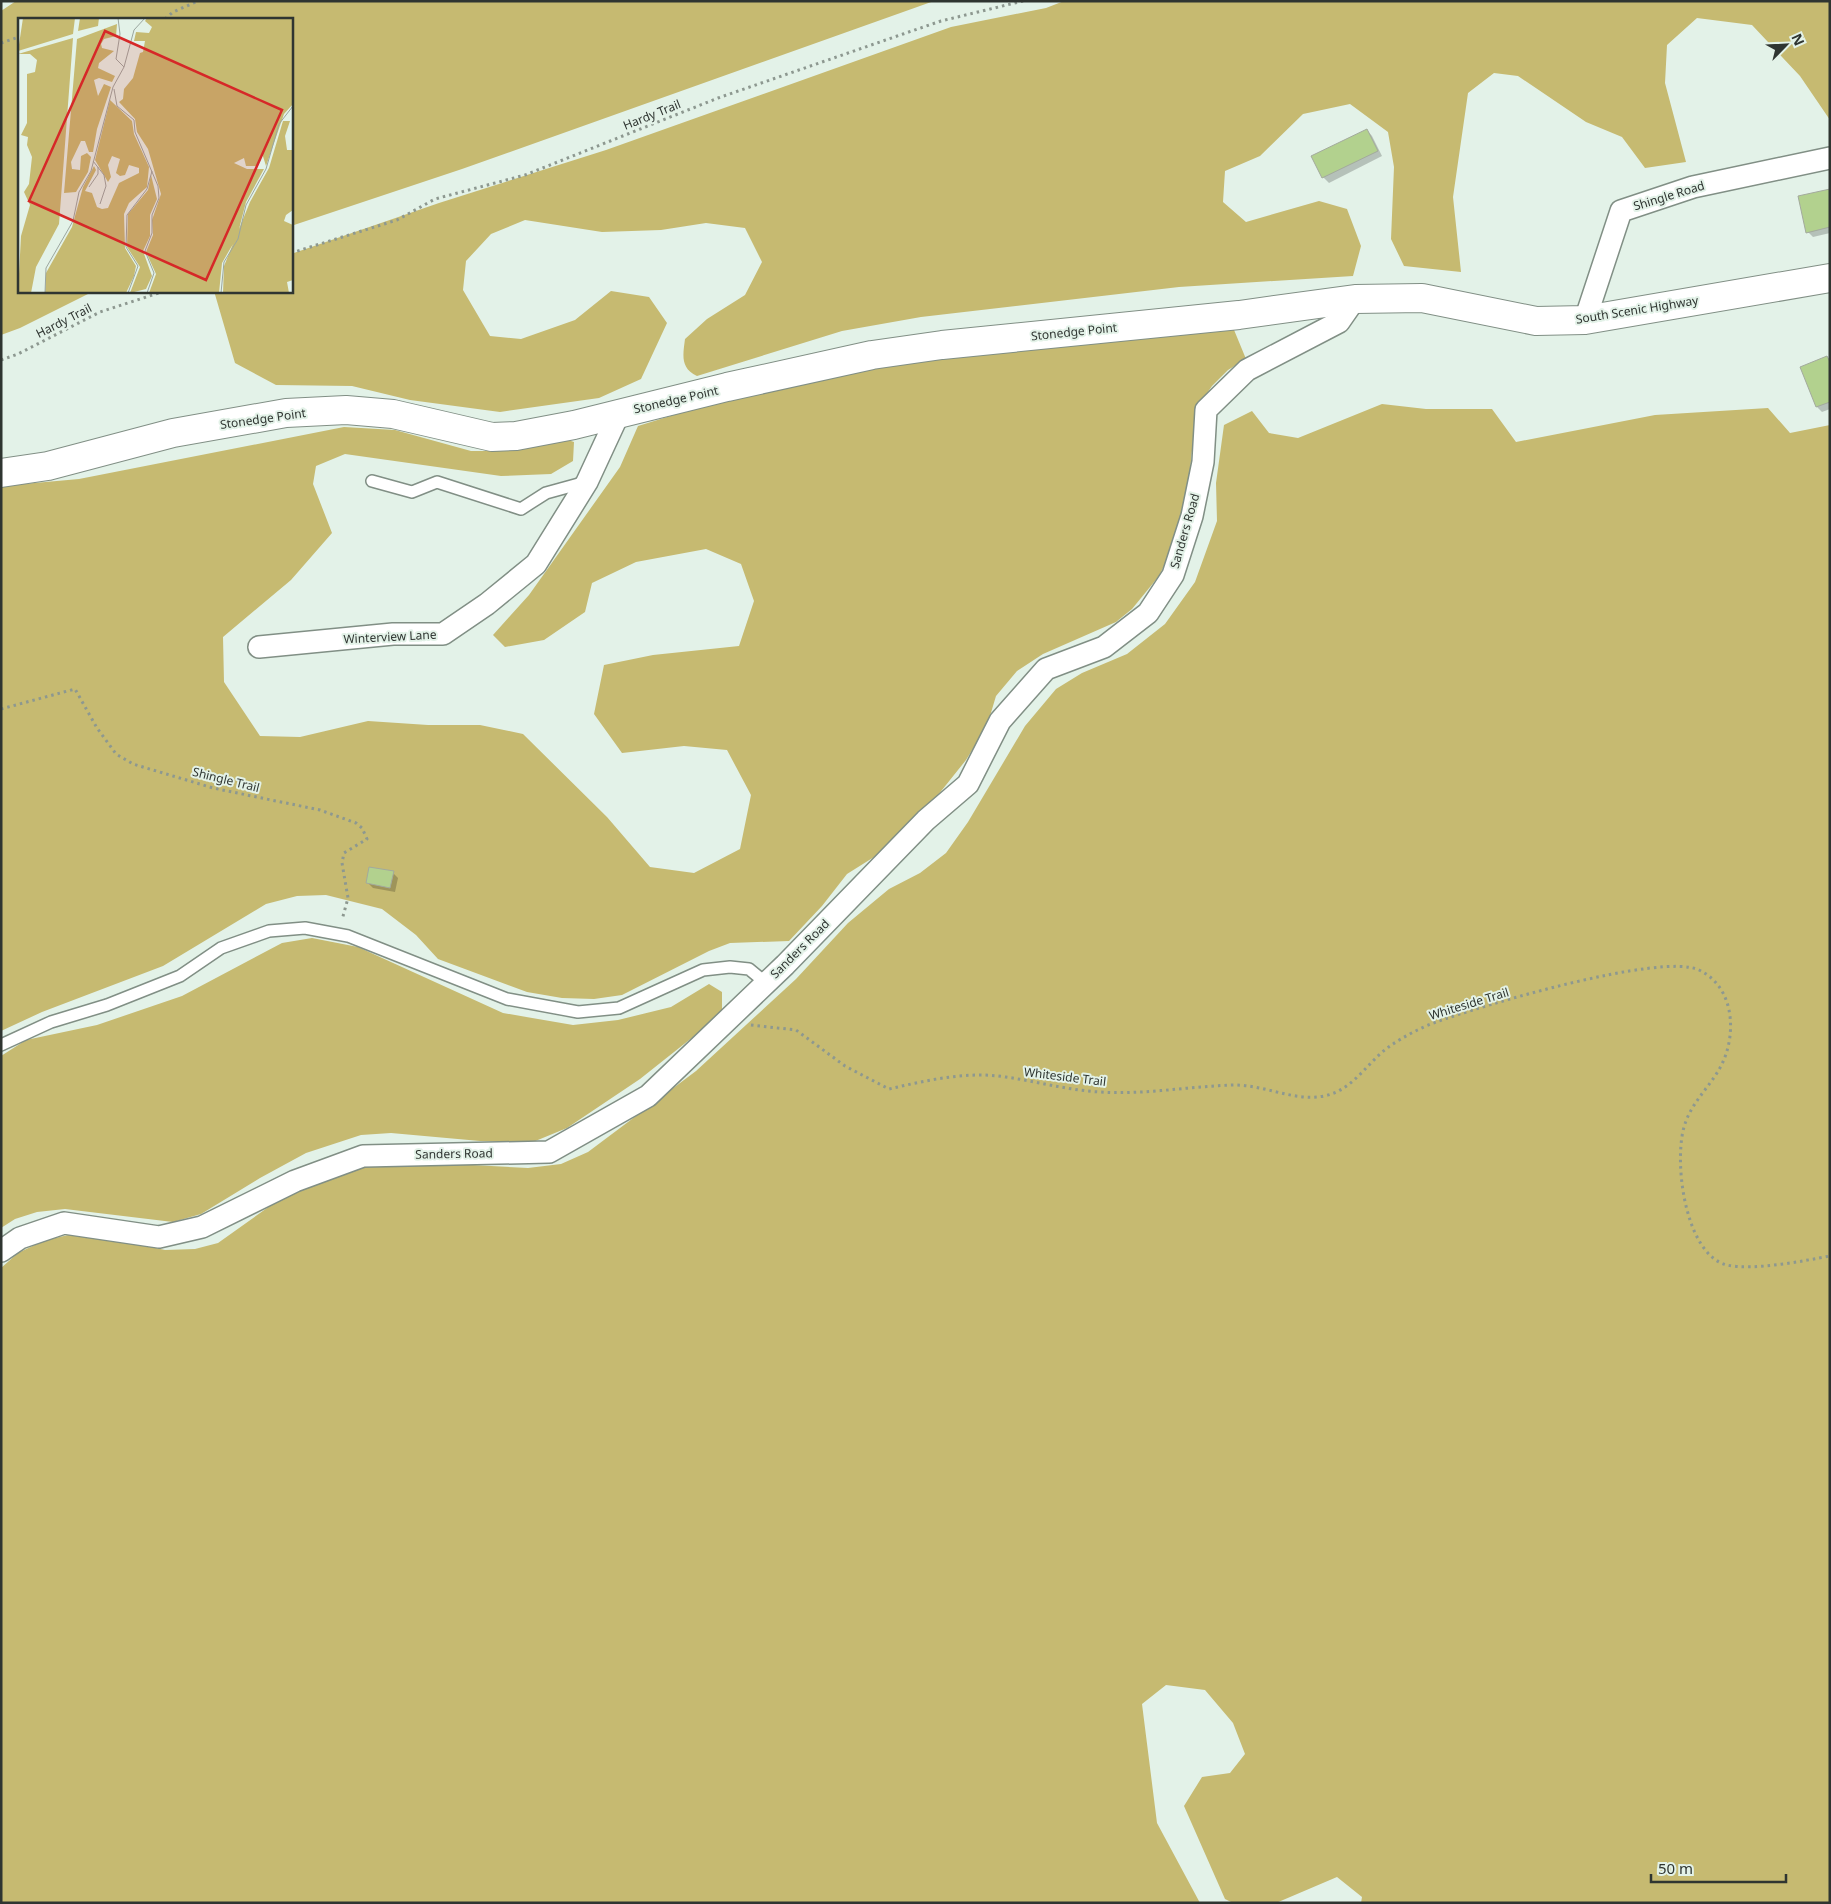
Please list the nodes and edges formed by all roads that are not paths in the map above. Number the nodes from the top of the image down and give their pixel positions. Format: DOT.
graph roads {
  1 [pos="1830,158"];
  2 [pos="1830,278"];
  3 [pos="1355,299"];
  4 [pos="1585,320"];
  5 [pos="619,413"];
  6 [pos="1,473"];
  7 [pos="372,481"];
  8 [pos="587,482"];
  9 [pos="259,647"];
  10 [pos="766,983"];
  11 [pos="1,1045"];
  12 [pos="1,1251"];
  1 -- 4 [label="street, Shingle Road"];
  2 -- 4 [label="main road, South Scenic Highway"];
  3 -- 4 [label="main road, South Scenic Highway"];
  3 -- 5 [label="main road, Stonedge Point"];
  3 -- 10 [label="street, Sanders Road"];
  5 -- 6 [label="main road, Stonedge Point"];
  5 -- 8 [label="street, Winterview Lane"];
  7 -- 8 [label="lane"];
  8 -- 9 [label="street, Winterview Lane"];
  10 -- 11 [label="lane"];
  10 -- 12 [label="street, Sanders Road"];
}
